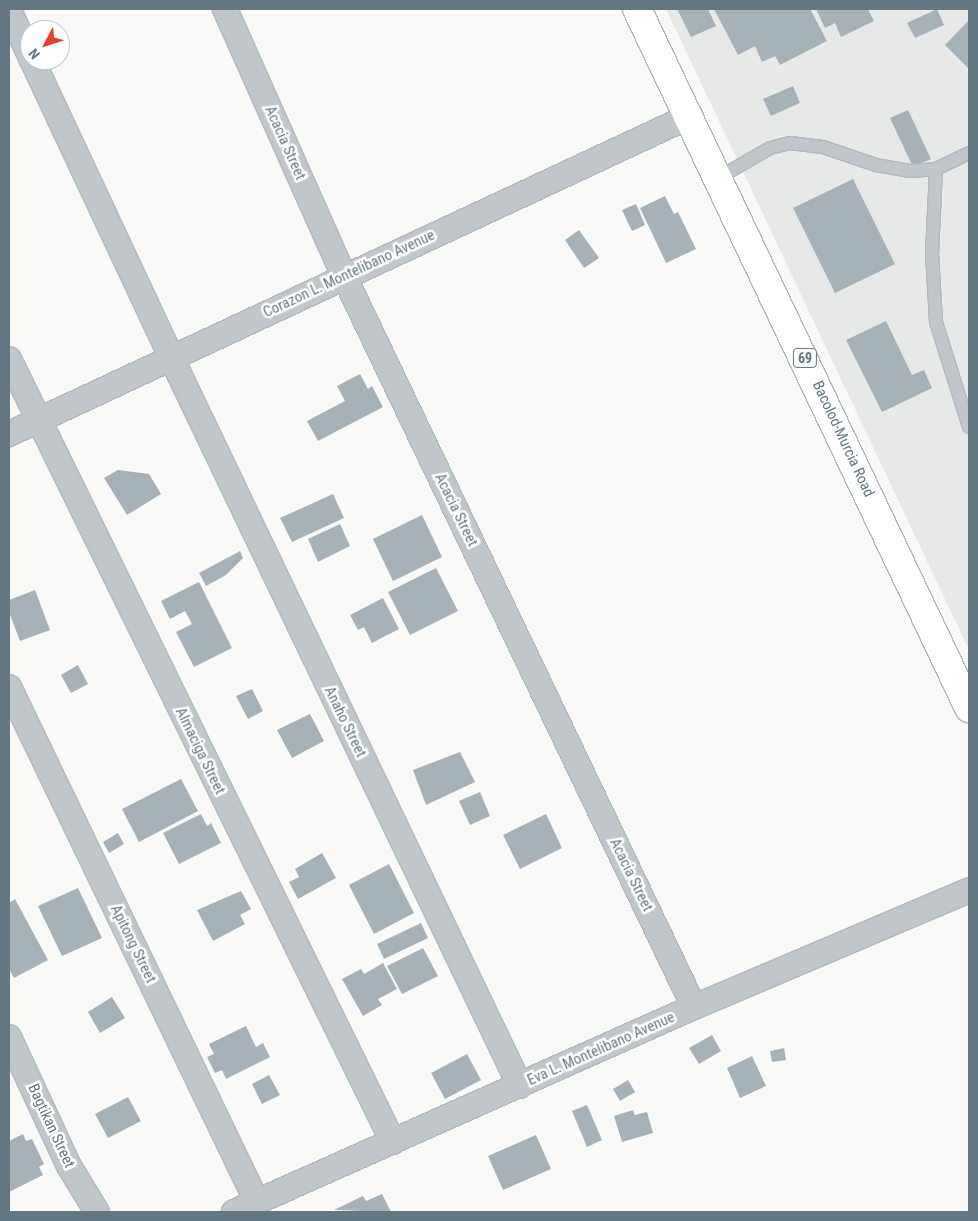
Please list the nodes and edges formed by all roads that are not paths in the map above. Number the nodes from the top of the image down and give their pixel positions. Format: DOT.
graph roads {
  1 [pos="225,9"];
  2 [pos="637,9"];
  3 [pos="9,10"];
  4 [pos="20,34"];
  5 [pos="37,70"];
  6 [pos="690,116"];
  7 [pos="969,153"];
  8 [pos="936,169"];
  9 [pos="720,177"];
  10 [pos="344,276"];
  11 [pos="170,358"];
  12 [pos="9,359"];
  13 [pos="38,420"];
  14 [pos="969,427"];
  15 [pos="9,434"];
  16 [pos="9,687"];
  17 [pos="969,708"];
  18 [pos="969,890"];
  19 [pos="694,1008"];
  20 [pos="9,1037"];
  21 [pos="520,1086"];
  22 [pos="393,1142"];
  23 [pos="257,1202"];
  24 [pos="97,1212"];
  25 [pos="234,1212"];
  1 -- 10 [label="street, Acacia Street"];
  2 -- 6 [label="highway, Bacolod-Murcia Road / 69"];
  3 -- 4 [label="street"];
  5 -- 11 [label="street, Anaho Street"];
  6 -- 9 [label="highway, Bacolod-Murcia Road / 69"];
  6 -- 10 [label="street, Corazon L. Montelibano Avenue"];
  7 -- 8 [label="lane"];
  8 -- 9 [label="lane"];
  8 -- 14 [label="lane"];
  9 -- 17 [label="highway, Bacolod-Murcia Road / 69"];
  10 -- 11 [label="street, Corazon L. Montelibano Avenue"];
  10 -- 19 [label="street, Acacia Street"];
  11 -- 13 [label="street, Corazon L. Montelibano Avenue"];
  11 -- 21 [label="street, Anaho Street"];
  12 -- 13 [label="street, Almaciga Street"];
  13 -- 15 [label="street, Corazon L. Montelibano Avenue"];
  13 -- 22 [label="street, Almaciga Street"];
  16 -- 23 [label="street, Apitong Street"];
  18 -- 19 [label="street, Eva L. Montelibano Avenue"];
  19 -- 21 [label="street, Eva L. Montelibano Avenue"];
  20 -- 24 [label="street, Bagtikan Street"];
  21 -- 22 [label="street, Eva L. Montelibano Avenue"];
  22 -- 23 [label="street, Eva L. Montelibano Avenue"];
  23 -- 25 [label="street, Eva L. Montelibano Avenue"];
}
